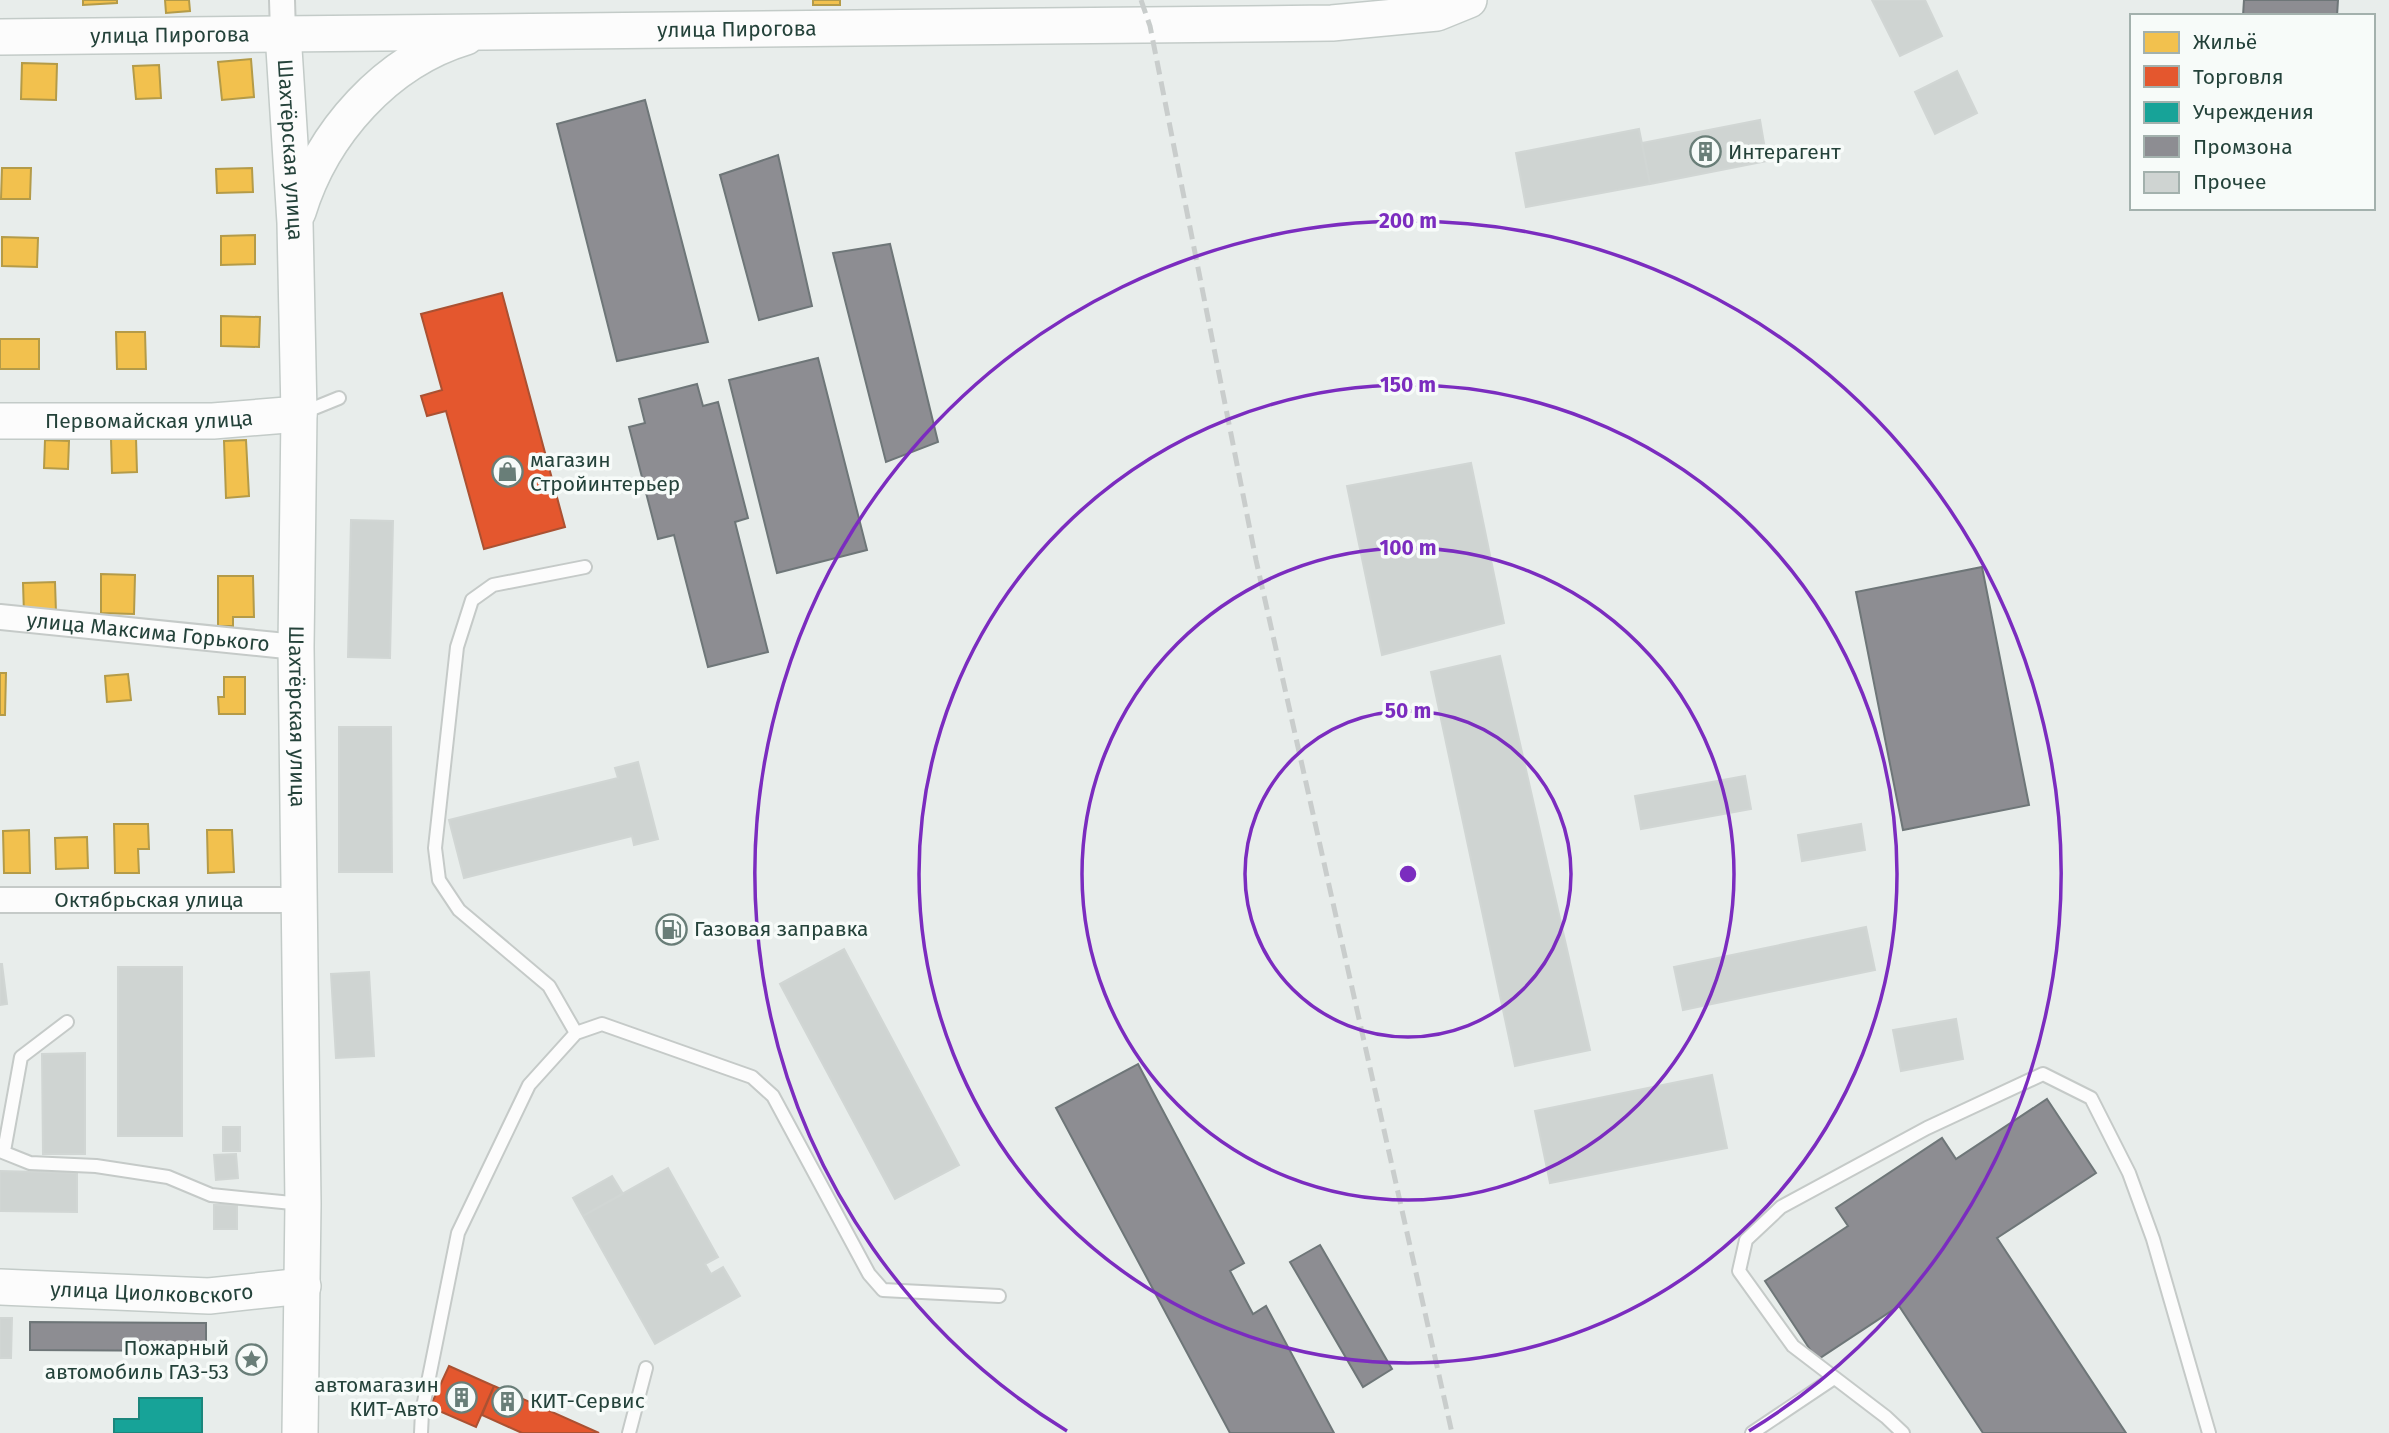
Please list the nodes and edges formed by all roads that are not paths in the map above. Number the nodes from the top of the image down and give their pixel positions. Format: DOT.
graph roads {
  1 [pos="1469,0"];
  2 [pos="282,16"];
  3 [pos="486,31"];
  4 [pos="0,37"];
  5 [pos="295,223"];
  6 [pos="339,398"];
  7 [pos="299,414"];
  8 [pos="0,421"];
  9 [pos="585,566"];
  10 [pos="0,617"];
  11 [pos="296,647"];
  12 [pos="0,900"];
  13 [pos="298,900"];
  14 [pos="68,1022"];
  15 [pos="576,1033"];
  16 [pos="2,1151"];
  17 [pos="303,1204"];
  18 [pos="303,1286"];
  19 [pos="0,1287"];
  20 [pos="999,1296"];
  21 [pos="646,1368"];
  22 [pos="1834,1378"];
  23 [pos="300,1433"];
  24 [pos="421,1433"];
  25 [pos="629,1433"];
  26 [pos="1752,1433"];
  27 [pos="1903,1433"];
  28 [pos="2208,1433"];
  1 -- 3 [label="main road, улица Пирогова"];
  2 -- 3 [label="main road, улица Пирогова"];
  2 -- 4 [label="main road, улица Пирогова"];
  2 -- 5 [label="main road, Шахтёрская улица"];
  3 -- 5 [label="main road"];
  5 -- 7 [label="main road, Шахтёрская улица"];
  6 -- 7 [label="lane"];
  7 -- 8 [label="main road, Первомайская улица"];
  7 -- 11 [label="main road, Шахтёрская улица"];
  9 -- 15 [label="lane"];
  10 -- 11 [label="street, улица Максима Горького"];
  11 -- 13 [label="main road, Шахтёрская улица"];
  12 -- 13 [label="street, Октябрьская улица"];
  13 -- 17 [label="main road, Шахтёрская улица"];
  14 -- 16 [label="lane"];
  15 -- 20 [label="lane"];
  15 -- 24 [label="lane"];
  16 -- 17 [label="lane"];
  17 -- 18 [label="main road, Шахтёрская улица"];
  18 -- 19 [label="main road, улица Циолковского"];
  18 -- 23 [label="main road, Шахтёрская улица"];
  21 -- 25 [label="lane"];
  22 -- 26 [label="lane"];
  22 -- 27 [label="lane"];
  22 -- 28 [label="lane"];
}
